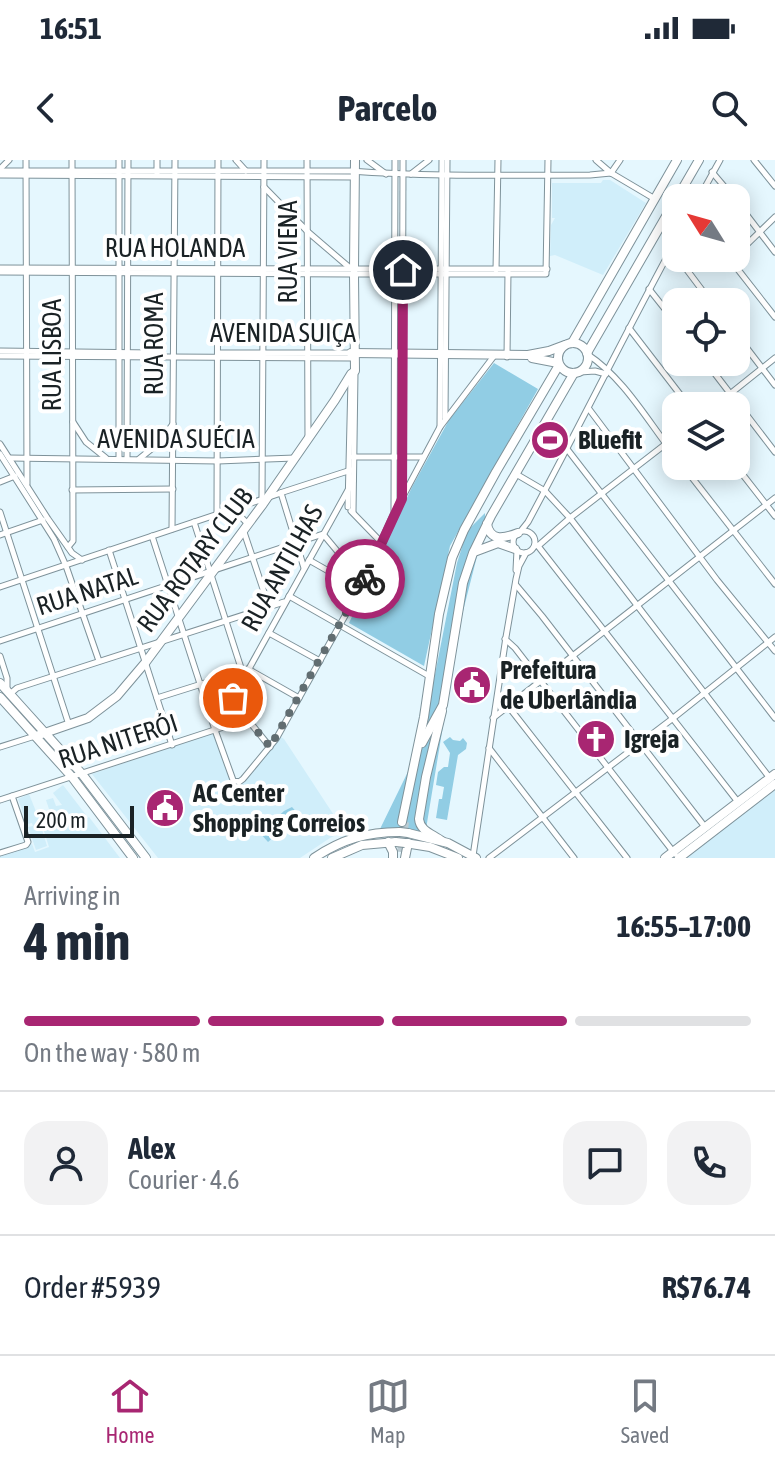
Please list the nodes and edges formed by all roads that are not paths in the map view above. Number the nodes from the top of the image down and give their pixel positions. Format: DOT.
graph roads {
  1 [pos="9,160"];
  2 [pos="26,160"];
  3 [pos="72,160"];
  4 [pos="119,160"];
  5 [pos="128,160"];
  6 [pos="157,160"];
  7 [pos="175,160"];
  8 [pos="218,160"];
  9 [pos="236,160"];
  10 [pos="264,160"];
  11 [pos="307,160"];
  12 [pos="353,160"];
  13 [pos="367,160"];
  14 [pos="395,160"];
  15 [pos="403,160"];
  16 [pos="429,160"];
  17 [pos="444,160"];
  18 [pos="498,160"];
  19 [pos="548,160"];
  20 [pos="597,160"];
  21 [pos="620,160"];
  22 [pos="677,160"];
  23 [pos="699,160"];
  24 [pos="720,160"];
  25 [pos="754,160"];
  26 [pos="0,172"];
  27 [pos="712,172"];
  28 [pos="27,173"];
  29 [pos="73,173"];
  30 [pos="119,173"];
  31 [pos="128,173"];
  32 [pos="157,173"];
  33 [pos="175,173"];
  34 [pos="218,173"];
  35 [pos="246,173"];
  36 [pos="308,173"];
  37 [pos="611,173"];
  38 [pos="264,174"];
  39 [pos="355,174"];
  40 [pos="386,174"];
  41 [pos="395,174"];
  42 [pos="403,174"];
  43 [pos="411,174"];
  44 [pos="498,174"];
  45 [pos="444,175"];
  46 [pos="547,175"];
  47 [pos="684,184"];
  48 [pos="706,184"];
  49 [pos="722,184"];
  50 [pos="775,186"];
  51 [pos="264,187"];
  52 [pos="655,199"];
  53 [pos="775,217"];
  54 [pos="750,219"];
  55 [pos="662,222"];
  56 [pos="308,232"];
  57 [pos="760,232"];
  58 [pos="750,241"];
  59 [pos="775,252"];
  60 [pos="662,265"];
  61 [pos="0,270"];
  62 [pos="27,270"];
  63 [pos="72,270"];
  64 [pos="175,270"];
  65 [pos="263,270"];
  66 [pos="119,271"];
  67 [pos="127,271"];
  68 [pos="218,271"];
  69 [pos="308,271"];
  70 [pos="353,271"];
  71 [pos="399,272"];
  72 [pos="443,272"];
  73 [pos="496,272"];
  74 [pos="508,272"];
  75 [pos="688,272"];
  76 [pos="742,272"];
  77 [pos="700,288"];
  78 [pos="649,289"];
  79 [pos="662,305"];
  80 [pos="775,317"];
  81 [pos="629,328"];
  82 [pos="568,344"];
  83 [pos="750,352"];
  84 [pos="0,353"];
  85 [pos="26,353"];
  86 [pos="587,353"];
  87 [pos="72,354"];
  88 [pos="119,354"];
  89 [pos="127,354"];
  90 [pos="174,354"];
  91 [pos="218,355"];
  92 [pos="263,355"];
  93 [pos="308,355"];
  94 [pos="353,356"];
  95 [pos="398,356"];
  96 [pos="443,356"];
  97 [pos="493,357"];
  98 [pos="507,357"];
  99 [pos="775,358"];
  100 [pos="559,364"];
  101 [pos="762,368"];
  102 [pos="353,372"];
  103 [pos="577,373"];
  104 [pos="608,373"];
  105 [pos="717,376"];
  106 [pos="775,385"];
  107 [pos="678,392"];
  108 [pos="729,392"];
  109 [pos="733,392"];
  110 [pos="589,409"];
  111 [pos="445,419"];
  112 [pos="750,419"];
  113 [pos="73,421"];
  114 [pos="173,423"];
  115 [pos="440,427"];
  116 [pos="308,440"];
  117 [pos="662,440"];
  118 [pos="0,444"];
  119 [pos="662,446"];
  120 [pos="567,449"];
  121 [pos="775,452"];
  122 [pos="0,454"];
  123 [pos="352,457"];
  124 [pos="424,457"];
  125 [pos="9,458"];
  126 [pos="27,458"];
  127 [pos="295,458"];
  128 [pos="398,458"];
  129 [pos="72,459"];
  130 [pos="107,459"];
  131 [pos="119,459"];
  132 [pos="127,459"];
  133 [pos="139,459"];
  134 [pos="173,459"];
  135 [pos="261,460"];
  136 [pos="218,461"];
  137 [pos="635,469"];
  138 [pos="352,470"];
  139 [pos="516,474"];
  140 [pos="15,476"];
  141 [pos="694,480"];
  142 [pos="747,480"];
  143 [pos="353,481"];
  144 [pos="0,482"];
  145 [pos="27,484"];
  146 [pos="173,489"];
  147 [pos="349,489"];
  148 [pos="72,490"];
  149 [pos="545,491"];
  150 [pos="281,493"];
  151 [pos="485,494"];
  152 [pos="602,494"];
  153 [pos="775,498"];
  154 [pos="402,499"];
  155 [pos="264,500"];
  156 [pos="342,501"];
  157 [pos="766,505"];
  158 [pos="497,506"];
  159 [pos="232,508"];
  160 [pos="350,510"];
  161 [pos="0,512"];
  162 [pos="217,514"];
  163 [pos="393,515"];
  164 [pos="775,516"];
  165 [pos="570,518"];
  166 [pos="45,520"];
  167 [pos="194,522"];
  168 [pos="528,522"];
  169 [pos="487,523"];
  170 [pos="245,526"];
  171 [pos="172,529"];
  172 [pos="733,531"];
  173 [pos="519,533"];
  174 [pos="530,533"];
  175 [pos="4,534"];
  176 [pos="323,534"];
  177 [pos="152,536"];
  178 [pos="381,542"];
  179 [pos="296,544"];
  180 [pos="536,545"];
  181 [pos="70,550"];
  182 [pos="109,550"];
  183 [pos="516,550"];
  184 [pos="473,553"];
  185 [pos="526,553"];
  186 [pos="700,556"];
  187 [pos="253,557"];
  188 [pos="452,558"];
  189 [pos="82,560"];
  190 [pos="309,560"];
  191 [pos="69,565"];
  192 [pos="468,565"];
  193 [pos="304,568"];
  194 [pos="211,572"];
  195 [pos="447,577"];
  196 [pos="23,580"];
  197 [pos="668,580"];
  198 [pos="364,582"];
  199 [pos="516,582"];
  200 [pos="463,583"];
  201 [pos="775,584"];
  202 [pos="168,586"];
  203 [pos="0,587"];
  204 [pos="360,589"];
  205 [pos="287,599"];
  206 [pos="125,600"];
  207 [pos="637,605"];
  208 [pos="269,607"];
  209 [pos="83,614"];
  210 [pos="178,616"];
  211 [pos="226,621"];
  212 [pos="339,625"];
  213 [pos="39,628"];
  214 [pos="605,630"];
  215 [pos="269,633"];
  216 [pos="184,634"];
  217 [pos="775,637"];
  218 [pos="505,639"];
  219 [pos="0,641"];
  220 [pos="159,642"];
  221 [pos="768,643"];
  222 [pos="435,644"];
  223 [pos="140,648"];
  224 [pos="775,651"];
  225 [pos="0,656"];
  226 [pos="573,656"];
  227 [pos="99,661"];
  228 [pos="320,661"];
  229 [pos="145,663"];
  230 [pos="736,668"];
  231 [pos="245,670"];
  232 [pos="54,676"];
  233 [pos="429,676"];
  234 [pos="540,681"];
  235 [pos="200,685"];
  236 [pos="7,690"];
  237 [pos="446,690"];
  238 [pos="704,693"];
  239 [pos="427,696"];
  240 [pos="157,698"];
  241 [pos="299,698"];
  242 [pos="443,705"];
  243 [pos="508,706"];
  244 [pos="493,718"];
  245 [pos="775,718"];
  246 [pos="248,719"];
  247 [pos="672,719"];
  248 [pos="66,726"];
  249 [pos="215,730"];
  250 [pos="40,734"];
  251 [pos="639,743"];
  252 [pos="172,745"];
  253 [pos="0,747"];
  254 [pos="58,747"];
  255 [pos="270,747"];
  256 [pos="488,747"];
  257 [pos="607,767"];
  258 [pos="77,775"];
  259 [pos="773,779"];
  260 [pos="575,792"];
  261 [pos="12,796"];
  262 [pos="0,800"];
  263 [pos="738,802"];
  264 [pos="542,817"];
  265 [pos="706,828"];
  266 [pos="442,841"];
  267 [pos="400,846"];
  268 [pos="0,853"];
  269 [pos="351,854"];
  270 [pos="674,856"];
  271 [pos="314,857"];
  272 [pos="474,857"];
  273 [pos="133,858"];
  274 [pos="146,858"];
  275 [pos="332,858"];
  276 [pos="458,858"];
  277 [pos="489,858"];
  278 [pos="574,858"];
  279 [pos="627,858"];
  1 -- 26 [label="street"];
  2 -- 28 [label="street"];
  3 -- 29 [label="street, RUA LISBOA"];
  4 -- 30 [label="street"];
  5 -- 31 [label="street"];
  6 -- 32 [label="street"];
  7 -- 33 [label="street, RUA ROMA"];
  8 -- 34 [label="street"];
  9 -- 35 [label="street"];
  10 -- 38 [label="street"];
  11 -- 36 [label="street, RUA VIENA"];
  12 -- 39 [label="main road"];
  13 -- 40 [label="street"];
  14 -- 41 [label="street"];
  15 -- 42 [label="street"];
  16 -- 43 [label="street"];
  17 -- 45 [label="street"];
  18 -- 44 [label="street"];
  19 -- 46 [label="street"];
  20 -- 37 [label="street"];
  21 -- 37 [label="street"];
  22 -- 52 [label="main road"];
  23 -- 47 [label="main road"];
  24 -- 27 [label="street"];
  25 -- 50 [label="street"];
  26 -- 28 [label="street"];
  27 -- 48 [label="street"];
  27 -- 49 [label="street"];
  28 -- 29 [label="street"];
  28 -- 62 [label="street"];
  29 -- 30 [label="street"];
  29 -- 63 [label="street, RUA LISBOA"];
  30 -- 31 [label="street"];
  30 -- 66 [label="street"];
  31 -- 32 [label="street"];
  31 -- 67 [label="street"];
  32 -- 33 [label="street"];
  33 -- 34 [label="street"];
  33 -- 64 [label="street, RUA ROMA"];
  34 -- 35 [label="street"];
  34 -- 68 [label="street"];
  35 -- 38 [label="street"];
  36 -- 38 [label="street"];
  36 -- 39 [label="street"];
  36 -- 56 [label="street, RUA VIENA"];
  37 -- 46 [label="street"];
  37 -- 52 [label="street"];
  38 -- 51 [label="street"];
  39 -- 40 [label="street"];
  39 -- 70 [label="main road"];
  40 -- 41 [label="street"];
  41 -- 42 [label="street"];
  41 -- 71 [label="street"];
  42 -- 43 [label="street"];
  42 -- 71 [label="street"];
  43 -- 45 [label="street"];
  44 -- 45 [label="street"];
  44 -- 46 [label="street"];
  44 -- 73 [label="street"];
  45 -- 72 [label="street"];
  46 -- 74 [label="street, RUA HOLANDA"];
  51 -- 56 [label="street"];
  51 -- 65 [label="street"];
  52 -- 82 [label="main road"];
  53 -- 57 [label="street"];
  54 -- 57 [label="street"];
  55 -- 86 [label="main road"];
  56 -- 69 [label="street, RUA VIENA"];
  56 -- 70 [label="street"];
  57 -- 58 [label="street"];
  57 -- 59 [label="street"];
  60 -- 78 [label="street"];
  61 -- 62 [label="street, RUA HOLANDA"];
  62 -- 63 [label="street, RUA HOLANDA"];
  62 -- 85 [label="street"];
  63 -- 66 [label="street, RUA HOLANDA"];
  63 -- 87 [label="street, RUA LISBOA"];
  64 -- 67 [label="street, RUA HOLANDA"];
  64 -- 68 [label="street, RUA HOLANDA"];
  64 -- 90 [label="street, RUA ROMA"];
  65 -- 68 [label="street, RUA HOLANDA"];
  65 -- 69 [label="street, RUA HOLANDA"];
  65 -- 92 [label="street"];
  66 -- 67 [label="street, RUA HOLANDA"];
  66 -- 88 [label="street"];
  67 -- 89 [label="street"];
  68 -- 91 [label="street"];
  69 -- 70 [label="street, RUA HOLANDA"];
  69 -- 93 [label="street, RUA VIENA"];
  70 -- 71 [label="street, RUA HOLANDA"];
  70 -- 94 [label="main road"];
  71 -- 72 [label="street, RUA HOLANDA"];
  71 -- 95 [label="street"];
  72 -- 73 [label="street, RUA HOLANDA"];
  72 -- 96 [label="street"];
  73 -- 74 [label="street, RUA HOLANDA"];
  74 -- 98 [label="street"];
  75 -- 77 [label="street"];
  76 -- 80 [label="street"];
  78 -- 79 [label="street"];
  78 -- 81 [label="street"];
  81 -- 104 [label="street"];
  81 -- 107 [label="street"];
  82 -- 86 [label="main road"];
  82 -- 98 [label="main road, AVENIDA SUIÇA"];
  82 -- 100 [label="main road"];
  83 -- 101 [label="street"];
  84 -- 85 [label="street, AVENIDA SUIÇA"];
  85 -- 87 [label="street, AVENIDA SUIÇA"];
  85 -- 126 [label="street"];
  86 -- 103 [label="main road"];
  86 -- 104 [label="street"];
  87 -- 88 [label="street, AVENIDA SUIÇA"];
  87 -- 113 [label="street, RUA LISBOA"];
  88 -- 89 [label="street, AVENIDA SUIÇA"];
  88 -- 131 [label="street"];
  89 -- 90 [label="street, AVENIDA SUIÇA"];
  89 -- 132 [label="street"];
  90 -- 91 [label="street, AVENIDA SUIÇA"];
  90 -- 114 [label="street, RUA ROMA"];
  91 -- 92 [label="street, AVENIDA SUIÇA"];
  91 -- 136 [label="street"];
  92 -- 93 [label="street, AVENIDA SUIÇA"];
  92 -- 135 [label="street"];
  93 -- 94 [label="street, AVENIDA SUIÇA"];
  93 -- 116 [label="street, RUA VIENA"];
  94 -- 95 [label="main road, AVENIDA SUIÇA"];
  94 -- 102 [label="main road"];
  95 -- 96 [label="main road, AVENIDA SUIÇA"];
  95 -- 128 [label="street"];
  96 -- 97 [label="main road, AVENIDA SUIÇA"];
  96 -- 111 [label="street"];
  96 -- 115 [label="street"];
  97 -- 98 [label="main road, AVENIDA SUIÇA"];
  97 -- 111 [label="street"];
  98 -- 100 [label="main road, AVENIDA SUIÇA"];
  99 -- 101 [label="street"];
  100 -- 103 [label="main road"];
  100 -- 151 [label="main road"];
  101 -- 106 [label="street"];
  101 -- 109 [label="street"];
  102 -- 116 [label="main road, RUA ROTARY CLUB"];
  102 -- 123 [label="street"];
  103 -- 104 [label="street"];
  103 -- 139 [label="main road"];
  104 -- 110 [label="street"];
  104 -- 117 [label="street"];
  105 -- 108 [label="street"];
  110 -- 120 [label="street"];
  110 -- 137 [label="street"];
  111 -- 115 [label="street"];
  112 -- 121 [label="street"];
  113 -- 129 [label="street, RUA LISBOA"];
  113 -- 130 [label="street"];
  114 -- 133 [label="street"];
  114 -- 134 [label="street, RUA ROMA"];
  115 -- 124 [label="street"];
  116 -- 127 [label="main road, RUA ROTARY CLUB"];
  118 -- 125 [label="street"];
  119 -- 137 [label="street"];
  120 -- 149 [label="street"];
  120 -- 152 [label="street"];
  122 -- 140 [label="street"];
  123 -- 128 [label="street"];
  123 -- 138 [label="street"];
  124 -- 128 [label="street"];
  124 -- 154 [label="street"];
  125 -- 126 [label="street, AVENIDA SUÉCIA"];
  125 -- 145 [label="street"];
  126 -- 129 [label="street, AVENIDA SUÉCIA"];
  126 -- 145 [label="street"];
  127 -- 135 [label="street, AVENIDA SUÉCIA"];
  127 -- 155 [label="main road, RUA ROTARY CLUB"];
  128 -- 154 [label="street"];
  128 -- 163 [label="street"];
  129 -- 130 [label="street, AVENIDA SUÉCIA"];
  129 -- 148 [label="street, RUA LISBOA"];
  130 -- 131 [label="street, AVENIDA SUÉCIA"];
  131 -- 132 [label="street, AVENIDA SUÉCIA"];
  132 -- 133 [label="street, AVENIDA SUÉCIA"];
  133 -- 134 [label="street, AVENIDA SUÉCIA"];
  134 -- 136 [label="street, AVENIDA SUÉCIA"];
  134 -- 146 [label="street, RUA ROMA"];
  135 -- 136 [label="street, AVENIDA SUÉCIA"];
  135 -- 155 [label="street"];
  136 -- 162 [label="street"];
  137 -- 152 [label="street"];
  137 -- 186 [label="street"];
  138 -- 143 [label="street"];
  138 -- 147 [label="street"];
  138 -- 150 [label="street"];
  139 -- 149 [label="street"];
  139 -- 158 [label="main road"];
  140 -- 144 [label="street"];
  140 -- 166 [label="street"];
  141 -- 172 [label="street"];
  142 -- 157 [label="street"];
  143 -- 147 [label="street, RUA ANTILHAS"];
  143 -- 160 [label="street"];
  145 -- 166 [label="street"];
  146 -- 148 [label="street"];
  146 -- 171 [label="street, RUA ROMA"];
  147 -- 156 [label="street, RUA ANTILHAS"];
  147 -- 160 [label="street"];
  148 -- 181 [label="street, RUA LISBOA"];
  149 -- 165 [label="street"];
  149 -- 168 [label="street"];
  150 -- 155 [label="street"];
  150 -- 179 [label="street"];
  151 -- 158 [label="main road"];
  151 -- 188 [label="main road"];
  152 -- 165 [label="street"];
  152 -- 197 [label="street"];
  153 -- 157 [label="street"];
  154 -- 163 [label="street"];
  155 -- 159 [label="street"];
  155 -- 170 [label="main road, RUA ROTARY CLUB"];
  156 -- 160 [label="street"];
  156 -- 176 [label="street, RUA ANTILHAS"];
  157 -- 164 [label="street"];
  157 -- 172 [label="street"];
  158 -- 169 [label="main road"];
  159 -- 162 [label="street"];
  159 -- 170 [label="street"];
  160 -- 178 [label="street"];
  161 -- 175 [label="street"];
  162 -- 167 [label="street"];
  163 -- 178 [label="street"];
  165 -- 180 [label="street"];
  165 -- 207 [label="street"];
  166 -- 175 [label="street"];
  166 -- 181 [label="street"];
  166 -- 191 [label="street"];
  167 -- 171 [label="street"];
  167 -- 194 [label="street"];
  168 -- 173 [label="street"];
  168 -- 174 [label="street"];
  169 -- 173 [label="main road"];
  169 -- 184 [label="main road"];
  170 -- 187 [label="street"];
  170 -- 194 [label="main road, RUA ROTARY CLUB"];
  171 -- 177 [label="street"];
  172 -- 186 [label="street"];
  172 -- 201 [label="street"];
  173 -- 174 [label="street"];
  173 -- 183 [label="street"];
  174 -- 180 [label="street"];
  175 -- 196 [label="street"];
  176 -- 179 [label="street, RUA NATAL"];
  176 -- 190 [label="street, RUA ANTILHAS"];
  176 -- 198 [label="street"];
  177 -- 182 [label="street"];
  177 -- 202 [label="street"];
  178 -- 198 [label="street"];
  179 -- 187 [label="street, RUA NATAL"];
  179 -- 193 [label="street"];
  180 -- 185 [label="street"];
  180 -- 214 [label="street"];
  181 -- 189 [label="street"];
  181 -- 191 [label="street, RUA LISBOA"];
  182 -- 189 [label="street"];
  182 -- 206 [label="street"];
  183 -- 184 [label="main road"];
  183 -- 185 [label="street"];
  183 -- 199 [label="street"];
  184 -- 192 [label="main road"];
  185 -- 199 [label="street"];
  186 -- 197 [label="street"];
  186 -- 221 [label="street"];
  187 -- 194 [label="street, RUA NATAL"];
  187 -- 208 [label="street"];
  188 -- 192 [label="main road"];
  188 -- 195 [label="main road"];
  189 -- 191 [label="street"];
  190 -- 193 [label="street, RUA ANTILHAS"];
  190 -- 204 [label="street"];
  191 -- 196 [label="street"];
  191 -- 209 [label="street"];
  192 -- 200 [label="main road"];
  193 -- 205 [label="street, RUA ANTILHAS"];
  194 -- 202 [label="street, RUA NATAL"];
  194 -- 210 [label="main road, RUA ROTARY CLUB"];
  194 -- 211 [label="street"];
  195 -- 200 [label="main road"];
  195 -- 222 [label="main road"];
  196 -- 203 [label="street"];
  196 -- 213 [label="street"];
  197 -- 207 [label="street"];
  197 -- 230 [label="street"];
  198 -- 204 [label="street"];
  199 -- 218 [label="street"];
  199 -- 226 [label="street"];
  200 -- 237 [label="main road"];
  202 -- 206 [label="street, RUA NATAL"];
  202 -- 210 [label="street"];
  204 -- 212 [label="street"];
  205 -- 208 [label="street"];
  205 -- 212 [label="street"];
  205 -- 215 [label="street, RUA ANTILHAS"];
  206 -- 209 [label="street, RUA NATAL"];
  206 -- 223 [label="street"];
  207 -- 214 [label="street"];
  207 -- 238 [label="street"];
  208 -- 211 [label="street"];
  209 -- 213 [label="street, RUA NATAL"];
  209 -- 227 [label="street"];
  210 -- 216 [label="street"];
  210 -- 220 [label="main road, RUA ROTARY CLUB"];
  211 -- 216 [label="street"];
  211 -- 231 [label="street"];
  212 -- 228 [label="street"];
  212 -- 233 [label="street"];
  213 -- 219 [label="street, RUA NATAL"];
  213 -- 232 [label="street"];
  214 -- 226 [label="street"];
  214 -- 247 [label="street"];
  215 -- 228 [label="street"];
  215 -- 231 [label="street, RUA ANTILHAS"];
  216 -- 220 [label="street"];
  216 -- 235 [label="street"];
  217 -- 221 [label="street"];
  218 -- 234 [label="street"];
  218 -- 244 [label="street"];
  220 -- 223 [label="street"];
  220 -- 229 [label="main road, RUA ROTARY CLUB"];
  221 -- 224 [label="street"];
  221 -- 230 [label="street"];
  222 -- 233 [label="main road"];
  222 -- 237 [label="main road"];
  223 -- 227 [label="street"];
  223 -- 229 [label="street"];
  225 -- 236 [label="street"];
  226 -- 234 [label="street"];
  226 -- 251 [label="street"];
  227 -- 232 [label="street"];
  228 -- 241 [label="street"];
  229 -- 240 [label="street"];
  229 -- 248 [label="main road, RUA ROTARY CLUB"];
  230 -- 238 [label="street"];
  230 -- 245 [label="street"];
  231 -- 235 [label="street"];
  231 -- 241 [label="street"];
  231 -- 246 [label="street, RUA ANTILHAS"];
  232 -- 236 [label="street"];
  232 -- 248 [label="street"];
  233 -- 239 [label="main road"];
  234 -- 243 [label="street"];
  234 -- 257 [label="street"];
  235 -- 240 [label="street"];
  235 -- 249 [label="street"];
  236 -- 250 [label="main road"];
  237 -- 242 [label="main road"];
  238 -- 247 [label="street"];
  238 -- 259 [label="street"];
  239 -- 242 [label="main road"];
  239 -- 267 [label="main road"];
  240 -- 252 [label="street"];
  241 -- 255 [label="street"];
  242 -- 266 [label="main road"];
  243 -- 244 [label="street"];
  243 -- 260 [label="street"];
  244 -- 256 [label="street"];
  246 -- 249 [label="street, RUA NITERÓI"];
  246 -- 255 [label="street, RUA ANTILHAS"];
  247 -- 251 [label="street"];
  247 -- 263 [label="street"];
  248 -- 250 [label="main road, RUA ROTARY CLUB"];
  248 -- 254 [label="main road"];
  249 -- 252 [label="street, RUA NITERÓI"];
  249 -- 255 [label="street"];
  250 -- 253 [label="street"];
  250 -- 254 [label="main road"];
  250 -- 258 [label="main road"];
  251 -- 257 [label="street"];
  251 -- 265 [label="street"];
  252 -- 258 [label="street, RUA NITERÓI"];
  254 -- 258 [label="main road"];
  256 -- 264 [label="street"];
  256 -- 272 [label="street"];
  257 -- 260 [label="street"];
  257 -- 270 [label="street"];
  258 -- 261 [label="street, RUA NITERÓI"];
  258 -- 273 [label="main road"];
  258 -- 274 [label="main road"];
  259 -- 263 [label="main road"];
  259 -- 270 [label="main road"];
  260 -- 264 [label="street"];
  260 -- 279 [label="street"];
  261 -- 262 [label="street, RUA NITERÓI"];
  261 -- 268 [label="street"];
  263 -- 265 [label="main road"];
  264 -- 277 [label="street"];
  264 -- 278 [label="street"];
  265 -- 270 [label="main road"];
  266 -- 267 [label="main road"];
  266 -- 272 [label="main road"];
  267 -- 269 [label="main road"];
  267 -- 271 [label="main road"];
  267 -- 276 [label="main road"];
  269 -- 275 [label="main road"];
}
